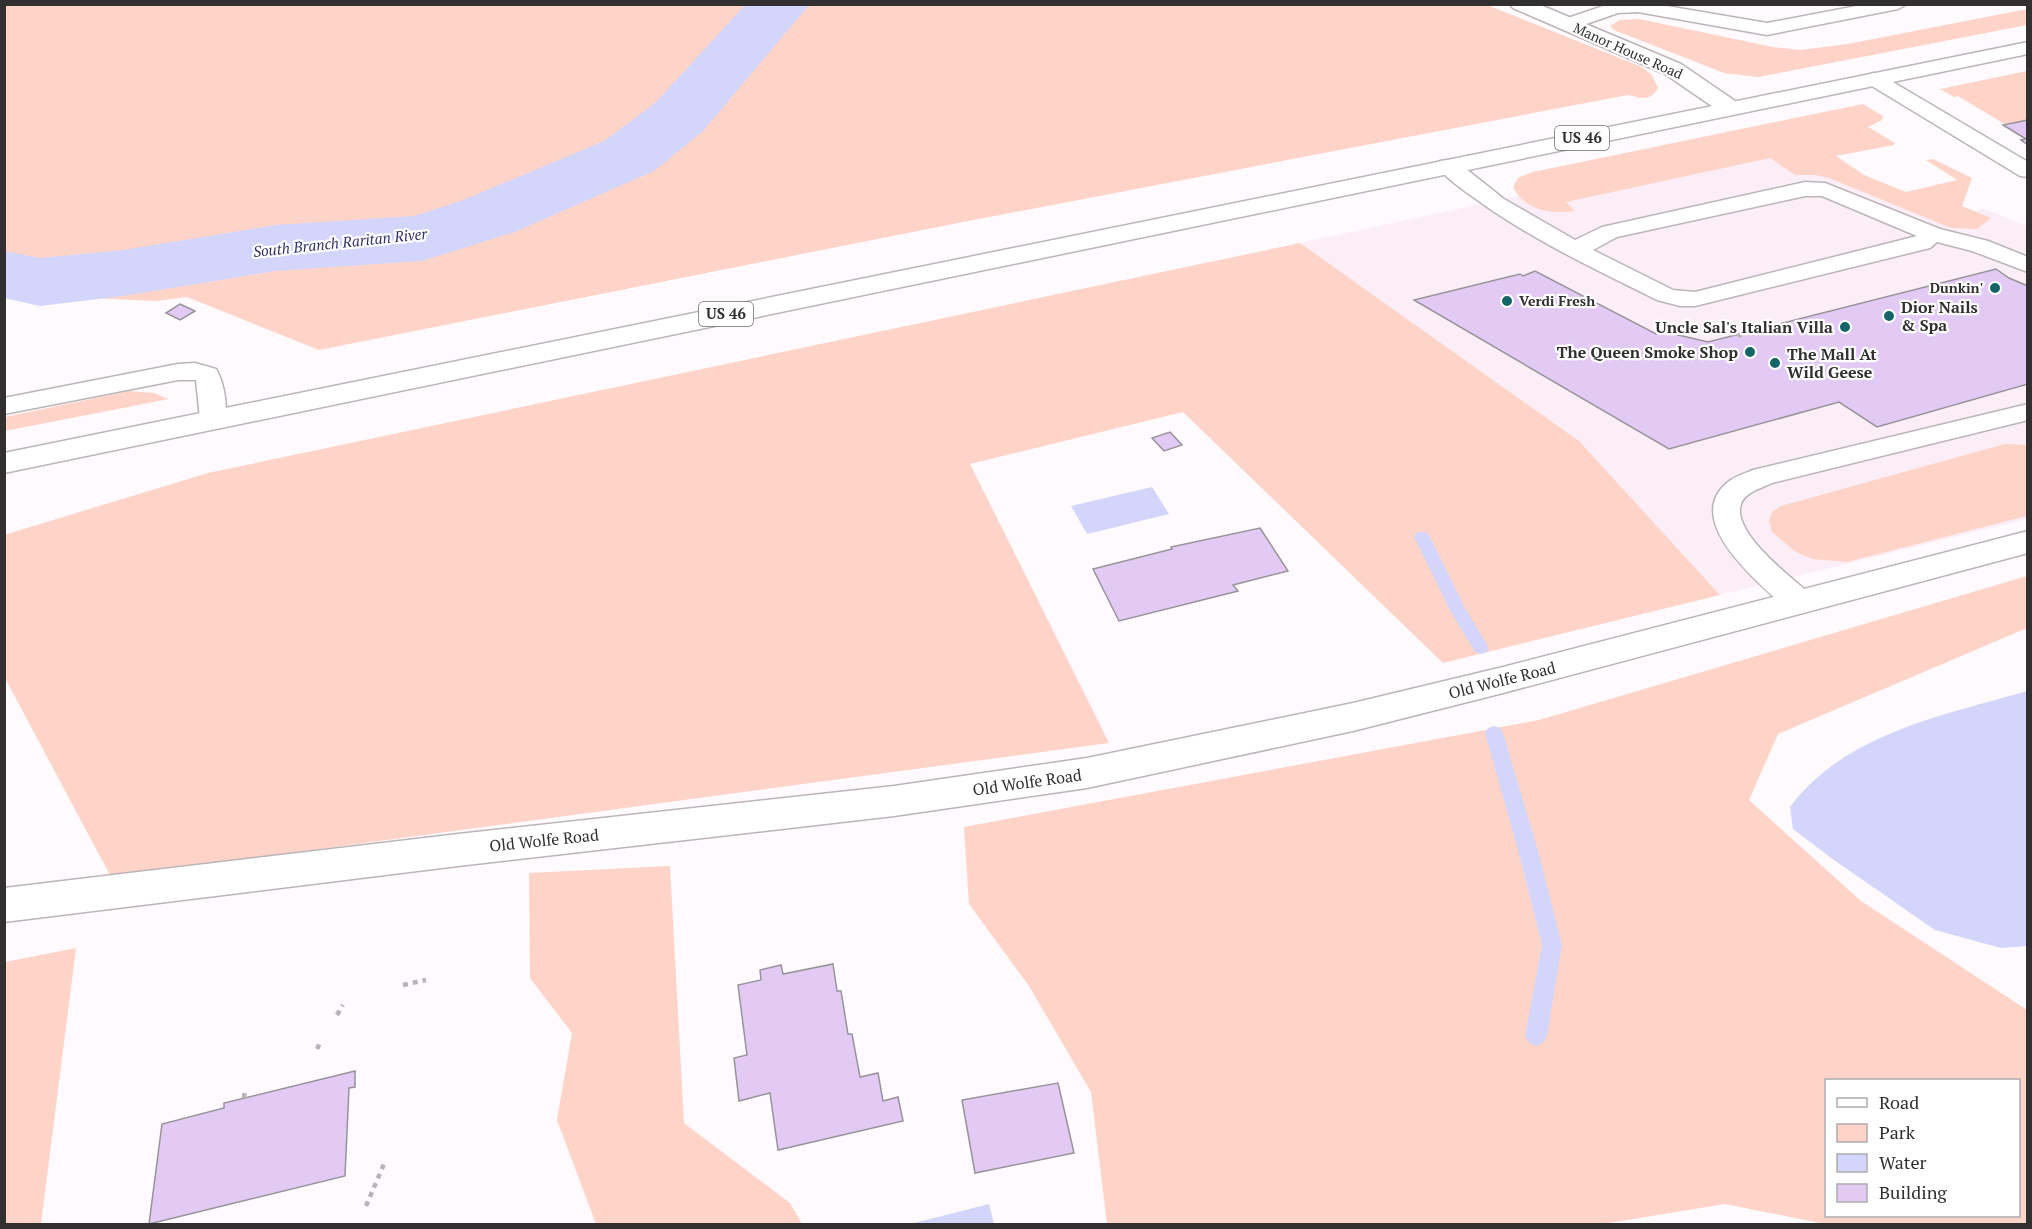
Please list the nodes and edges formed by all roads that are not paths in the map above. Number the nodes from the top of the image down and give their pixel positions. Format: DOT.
graph roads {
  1 [pos="1521,4"];
  2 [pos="1898,4"];
  3 [pos="1569,24"];
  4 [pos="2028,48"];
  5 [pos="1874,79"];
  6 [pos="1730,108"];
  7 [pos="1448,166"];
  8 [pos="2028,171"];
  9 [pos="1932,234"];
  10 [pos="1576,249"];
  11 [pos="2028,265"];
  12 [pos="4,406"];
  13 [pos="2028,412"];
  14 [pos="213,419"];
  15 [pos="4,463"];
  16 [pos="2028,542"];
  17 [pos="1798,602"];
  18 [pos="4,905"];
  1 -- 3 [label="main road, Manor House Road"];
  2 -- 3 [label="lane"];
  3 -- 6 [label="main road, Manor House Road"];
  4 -- 5 [label="main road, US 46"];
  5 -- 6 [label="main road, US 46"];
  5 -- 8 [label="lane"];
  6 -- 7 [label="main road, US 46"];
  7 -- 10 [label="lane"];
  7 -- 14 [label="main road, US 46"];
  9 -- 10 [label="lane"];
  9 -- 10 [label="lane"];
  9 -- 11 [label="lane"];
  12 -- 14 [label="lane"];
  13 -- 17 [label="lane"];
  14 -- 15 [label="main road, US 46"];
  16 -- 17 [label="main road, Old Wolfe Road"];
  17 -- 18 [label="main road, Old Wolfe Road"];
}
